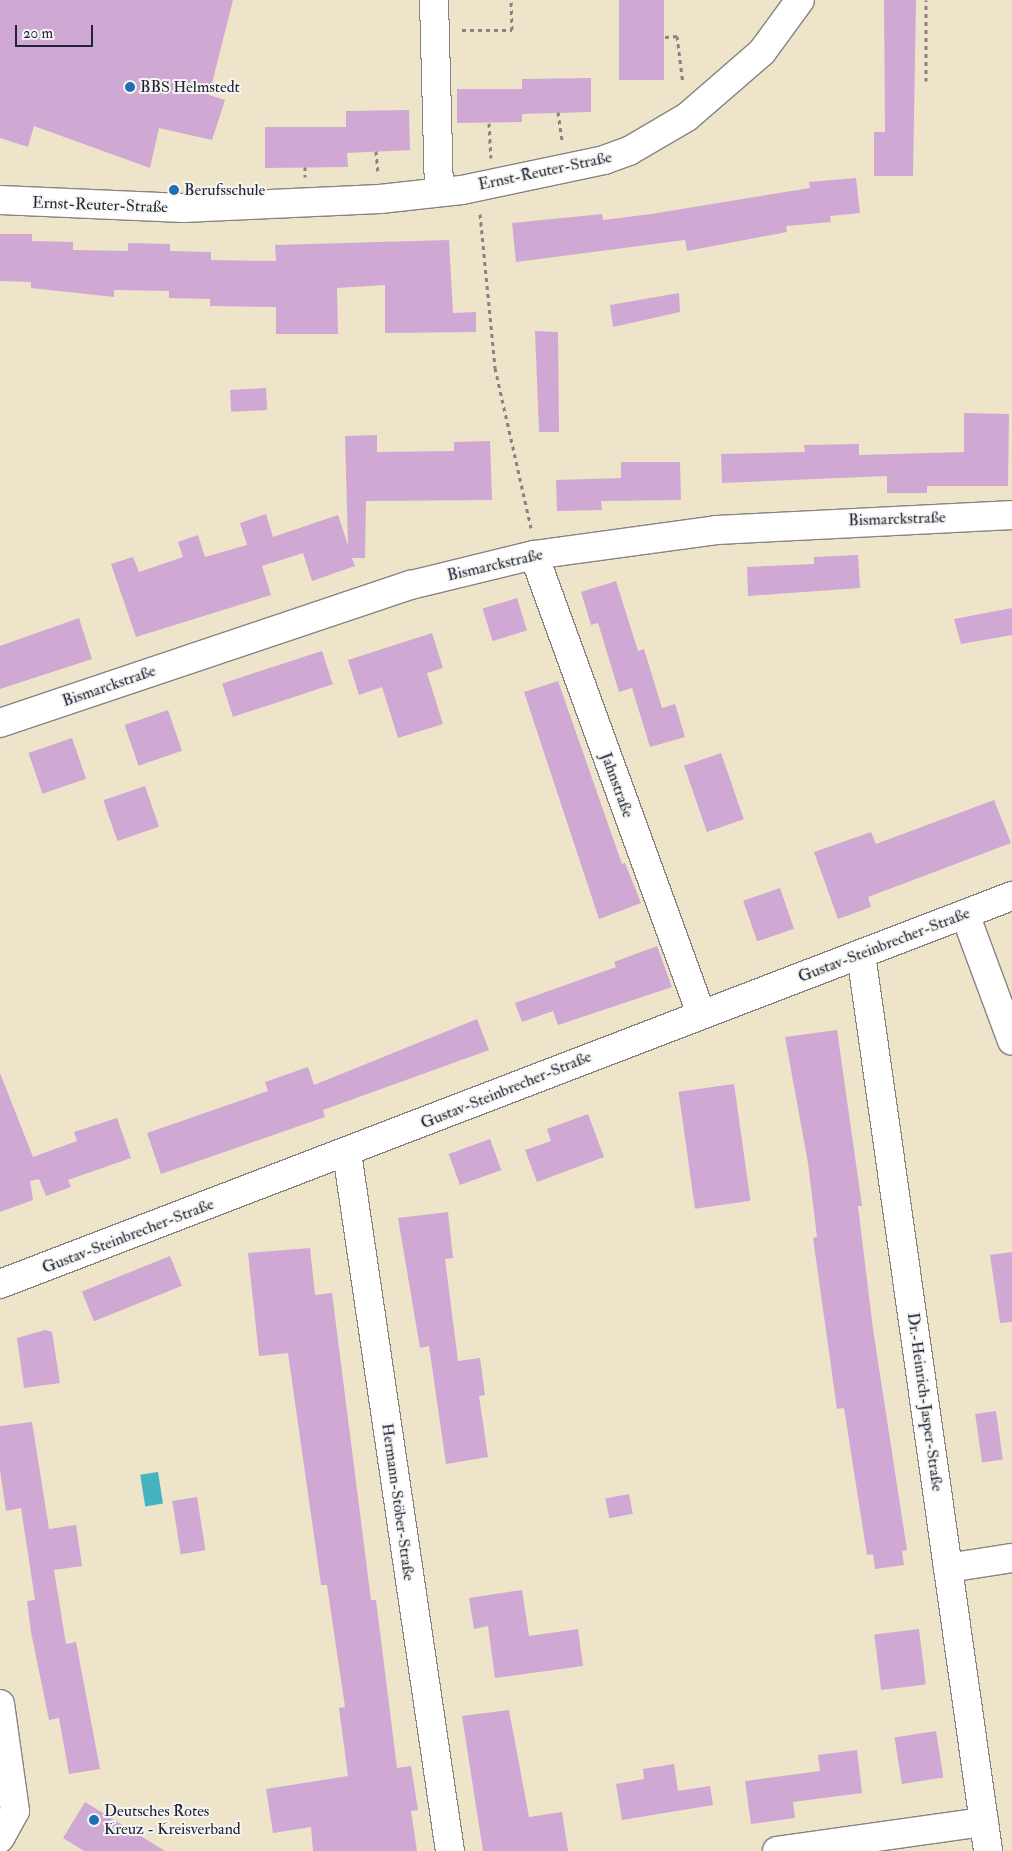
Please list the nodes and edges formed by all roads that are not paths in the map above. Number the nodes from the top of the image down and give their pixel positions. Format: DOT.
graph roads {
  1 [pos="434,0"];
  2 [pos="800,0"];
  3 [pos="439,192"];
  4 [pos="0,200"];
  5 [pos="1012,515"];
  6 [pos="534,555"];
  7 [pos="0,723"];
  8 [pos="1012,896"];
  9 [pos="965,914"];
  10 [pos="861,954"];
  11 [pos="702,1013"];
  12 [pos="1012,1041"];
  13 [pos="348,1153"];
  14 [pos="0,1284"];
  15 [pos="1012,1558"];
  16 [pos="948,1568"];
  17 [pos="0,1704"];
  18 [pos="984,1822"];
  19 [pos="0,1838"];
  20 [pos="450,1851"];
  21 [pos="777,1851"];
  22 [pos="988,1851"];
  1 -- 3 [label="street"];
  2 -- 3 [label="street, Ernst-Reuter-Straße"];
  3 -- 4 [label="street, Ernst-Reuter-Straße"];
  5 -- 6 [label="street, Bismarckstraße"];
  6 -- 7 [label="street, Bismarckstraße"];
  6 -- 11 [label="street, Jahnstraße"];
  8 -- 9 [label="street, Gustav-Steinbrecher-Straße"];
  9 -- 10 [label="street, Gustav-Steinbrecher-Straße"];
  9 -- 12 [label="street"];
  10 -- 11 [label="street, Gustav-Steinbrecher-Straße"];
  10 -- 16 [label="street, Dr.-Heinrich-Jasper-Straße"];
  11 -- 13 [label="street, Gustav-Steinbrecher-Straße"];
  13 -- 14 [label="street, Gustav-Steinbrecher-Straße"];
  13 -- 20 [label="street, Hermann-Stöber-Straße"];
  15 -- 16 [label="street"];
  16 -- 18 [label="street, Dr.-Heinrich-Jasper-Straße"];
  17 -- 19 [label="street"];
  18 -- 21 [label="street"];
  18 -- 22 [label="street, Dr.-Heinrich-Jasper-Straße"];
}
